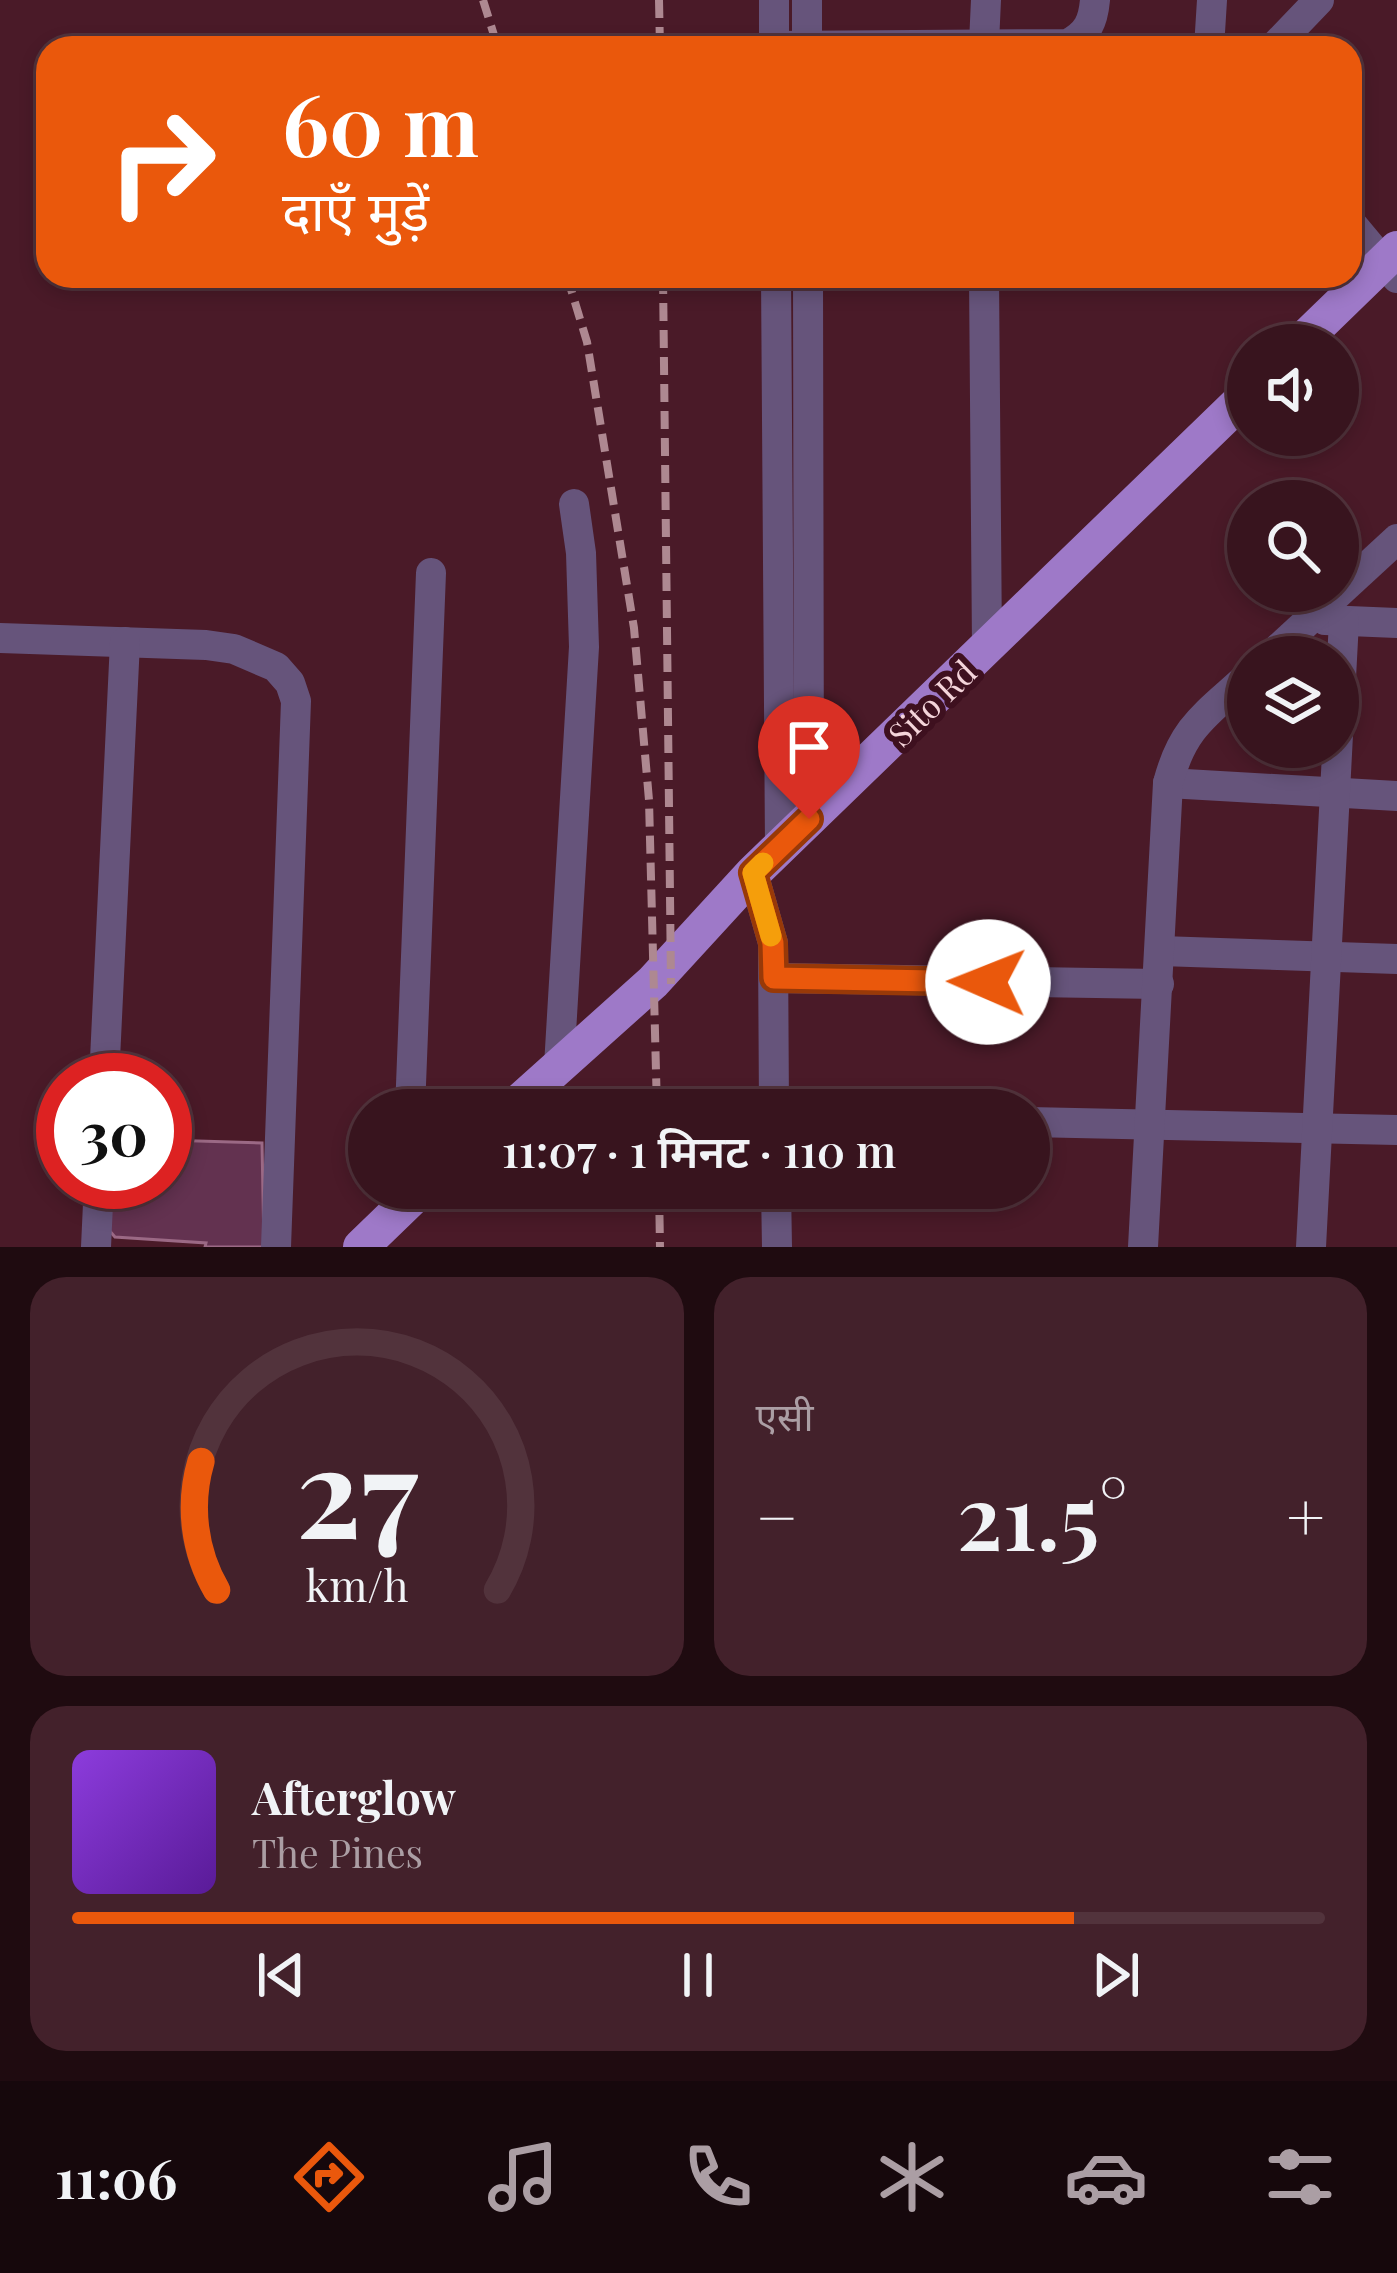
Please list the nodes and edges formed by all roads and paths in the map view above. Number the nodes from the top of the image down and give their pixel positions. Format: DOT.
graph roads {
  1 [pos="774,0"];
  2 [pos="807,0"];
  3 [pos="986,0"];
  4 [pos="1095,0"];
  5 [pos="1212,0"];
  6 [pos="1319,0"];
  7 [pos="774,36"];
  8 [pos="807,36"];
  9 [pos="984,36"];
  10 [pos="1083,36"];
  11 [pos="1210,36"];
  12 [pos="1284,36"];
  13 [pos="1362,234"];
  14 [pos="1392,263"];
  15 [pos="777,288"];
  16 [pos="807,288"];
  17 [pos="984,288"];
  18 [pos="1322,324"];
  19 [pos="1227,414"];
  20 [pos="793,432"];
  21 [pos="574,504"];
  22 [pos="1397,539"];
  23 [pos="431,573"];
  24 [pos="1311,619"];
  25 [pos="1344,621"];
  26 [pos="1397,623"];
  27 [pos="1292,636"];
  28 [pos="0,638"];
  29 [pos="125,643"];
  30 [pos="987,648"];
  31 [pos="1227,695"];
  32 [pos="1168,783"];
  33 [pos="1337,793"];
  34 [pos="1397,796"];
  35 [pos="809,819"];
  36 [pos="766,860"];
  37 [pos="1161,952"];
  38 [pos="1328,956"];
  39 [pos="1397,959"];
  40 [pos="774,978"];
  41 [pos="1160,984"];
  42 [pos="105,1053"];
  43 [pos="559,1066"];
  44 [pos="411,1089"];
  45 [pos="533,1089"];
  46 [pos="774,1089"];
  47 [pos="1050,1122"];
  48 [pos="1150,1124"];
  49 [pos="1316,1126"];
  50 [pos="1397,1130"];
  51 [pos="98,1209"];
  52 [pos="404,1209"];
  53 [pos="776,1209"];
  54 [pos="96,1247"];
  55 [pos="276,1247"];
  56 [pos="361,1247"];
  57 [pos="777,1247"];
  58 [pos="1143,1247"];
  59 [pos="1311,1247"];
  1 -- 7 [label="street"];
  2 -- 8 [label="street"];
  3 -- 9 [label="street"];
  4 -- 10 [label="street"];
  5 -- 11 [label="street"];
  6 -- 12 [label="street"];
  13 -- 14 [label="street"];
  14 -- 18 [label="main road"];
  15 -- 20 [label="street"];
  16 -- 20 [label="street"];
  17 -- 30 [label="street"];
  19 -- 30 [label="main road, Sito Rd"];
  20 -- 35 [label="street"];
  20 -- 36 [label="street"];
  21 -- 43 [label="street"];
  22 -- 24 [label="street"];
  23 -- 44 [label="street"];
  24 -- 25 [label="street"];
  24 -- 27 [label="street"];
  25 -- 26 [label="street"];
  25 -- 33 [label="street"];
  28 -- 29 [label="street"];
  29 -- 42 [label="street"];
  29 -- 55 [label="street"];
  30 -- 35 [label="main road, Sito Rd"];
  31 -- 32 [label="street"];
  32 -- 33 [label="street"];
  32 -- 37 [label="street"];
  33 -- 34 [label="street"];
  33 -- 38 [label="street"];
  35 -- 36 [label="main road, Sito Rd"];
  36 -- 40 [label="street"];
  36 -- 43 [label="main road, Sito Rd"];
  37 -- 38 [label="street"];
  37 -- 41 [label="street"];
  38 -- 39 [label="street"];
  38 -- 49 [label="street"];
  40 -- 41 [label="street"];
  40 -- 46 [label="street"];
  41 -- 48 [label="street"];
  43 -- 45 [label="main road, Sito Rd"];
  47 -- 48 [label="street"];
  48 -- 49 [label="street"];
  48 -- 58 [label="street"];
  49 -- 50 [label="street"];
  49 -- 59 [label="street"];
  51 -- 54 [label="street"];
  52 -- 56 [label="main road"];
  53 -- 57 [label="street"];
}
